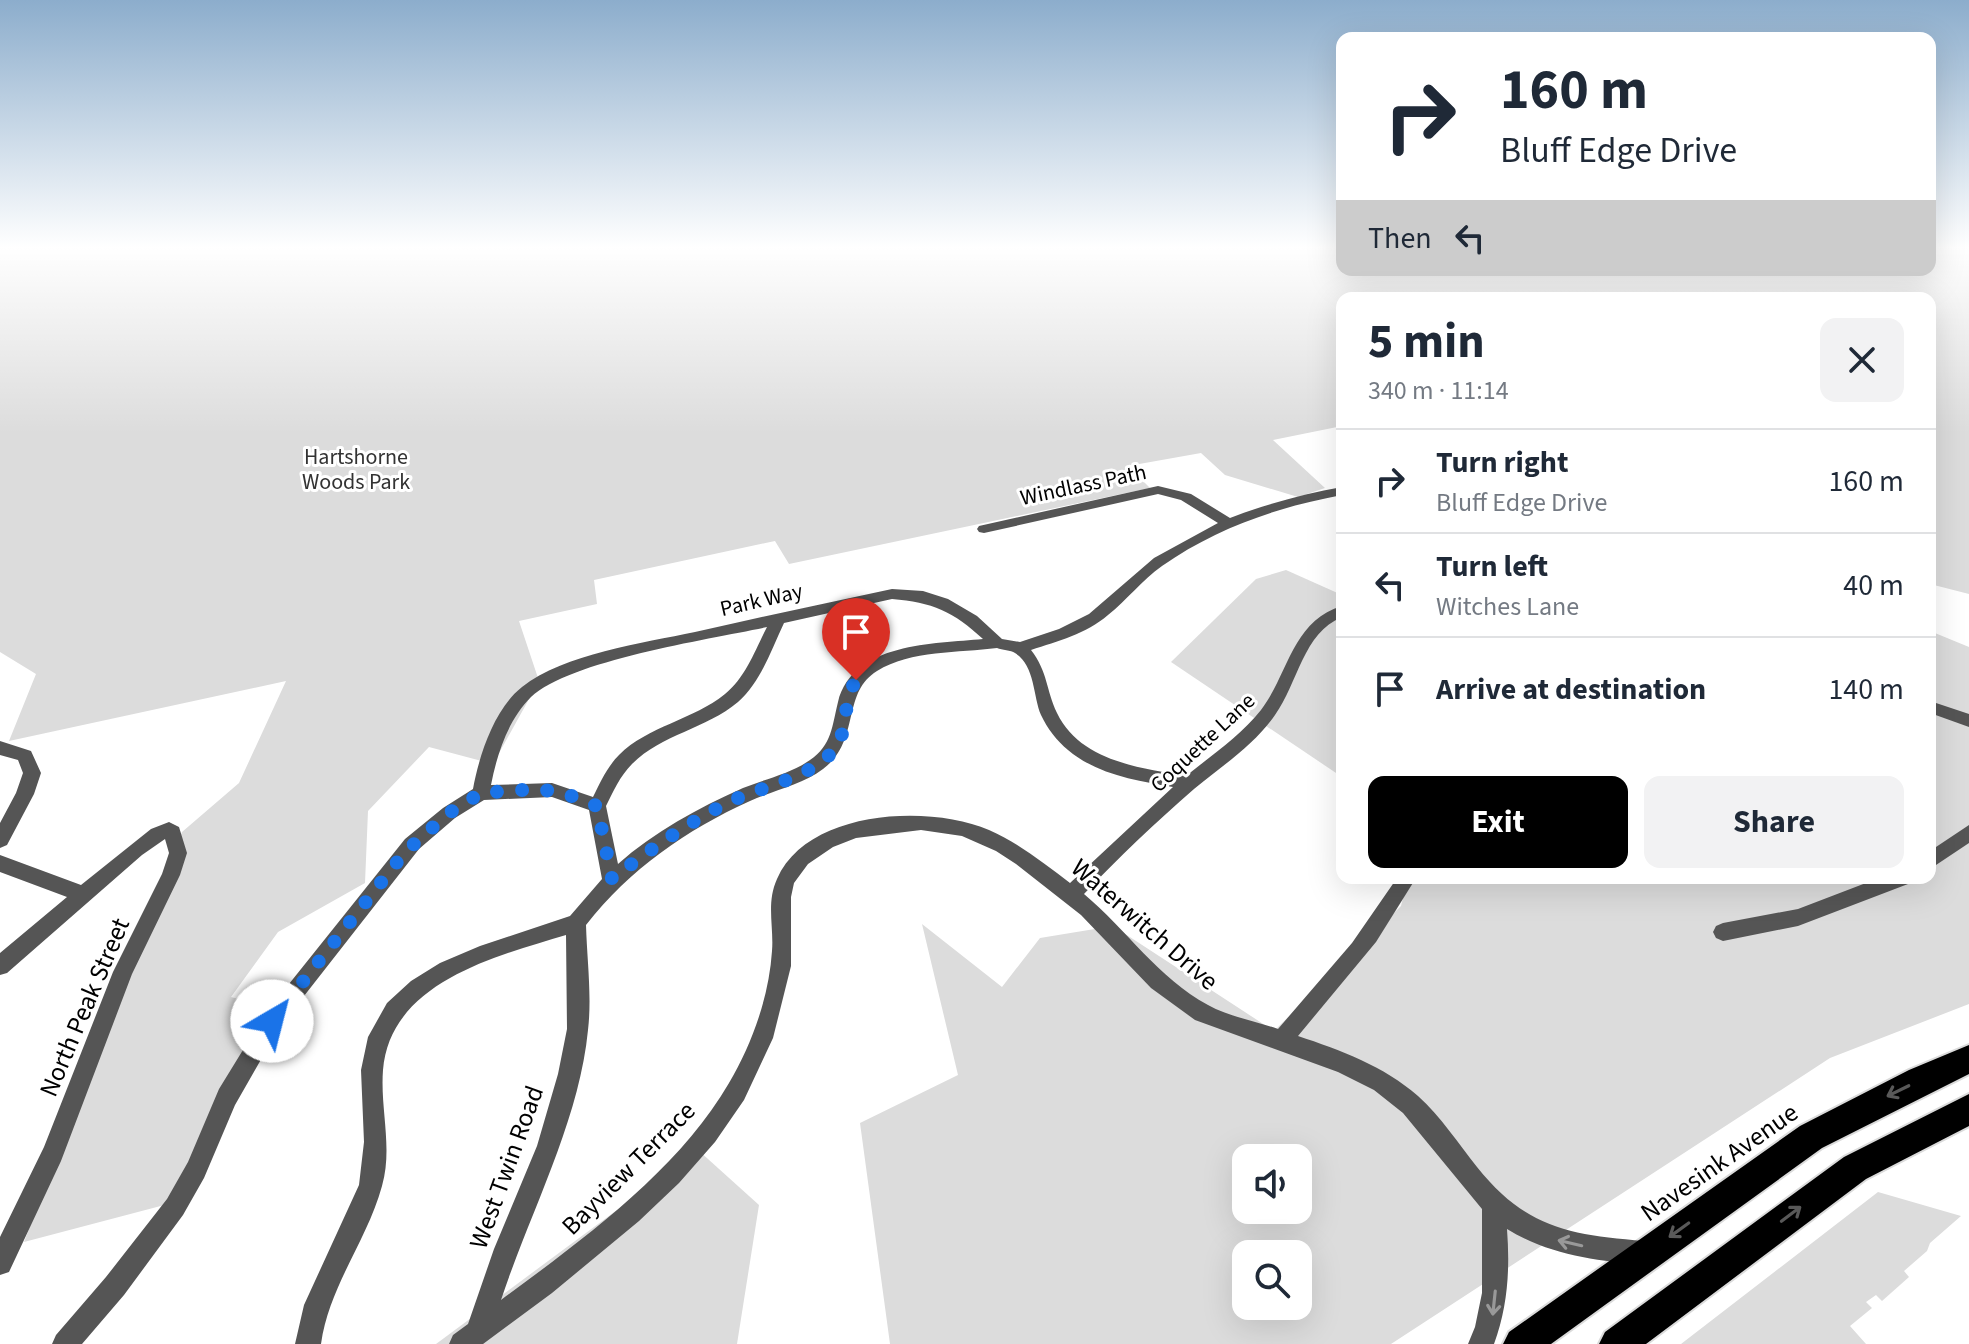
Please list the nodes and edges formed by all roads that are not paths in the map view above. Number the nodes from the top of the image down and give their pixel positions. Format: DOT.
graph roads {
  1 [pos="1336,492"];
  2 [pos="1231,525"];
  3 [pos="984,529"];
  4 [pos="1336,613"];
  5 [pos="778,619"];
  6 [pos="993,643"];
  7 [pos="1020,648"];
  8 [pos="1936,709"];
  9 [pos="1969,721"];
  10 [pos="0,748"];
  11 [pos="1189,783"];
  12 [pos="481,793"];
  13 [pos="597,806"];
  14 [pos="850,833"];
  15 [pos="1969,833"];
  16 [pos="0,839"];
  17 [pos="1936,857"];
  18 [pos="0,863"];
  19 [pos="612,879"];
  20 [pos="1403,884"];
  21 [pos="1885,884"];
  22 [pos="83,894"];
  23 [pos="1071,895"];
  24 [pos="576,923"];
  25 [pos="1723,932"];
  26 [pos="0,966"];
  27 [pos="1283,1041"];
  28 [pos="1969,1059"];
  29 [pos="1969,1109"];
  30 [pos="1494,1204"];
  31 [pos="1647,1253"];
  32 [pos="0,1263"];
  33 [pos="470,1338"];
  34 [pos="65,1344"];
  35 [pos="308,1344"];
  36 [pos="1481,1344"];
  37 [pos="1521,1344"];
  38 [pos="1617,1344"];
  1 -- 2 [label="street"];
  2 -- 3 [label="street, Windlass Path"];
  2 -- 7 [label="street"];
  4 -- 11 [label="street, Coquette Lane"];
  5 -- 6 [label="street, Park Way"];
  5 -- 12 [label="street, Park Way"];
  5 -- 13 [label="street"];
  6 -- 7 [label="street, Park Way"];
  6 -- 19 [label="street"];
  7 -- 11 [label="street"];
  8 -- 9 [label="street"];
  10 -- 16 [label="street"];
  11 -- 23 [label="street, Coquette Lane"];
  12 -- 13 [label="street"];
  12 -- 34 [label="street"];
  13 -- 19 [label="street"];
  14 -- 23 [label="street, Waterwitch Drive"];
  14 -- 33 [label="street, Bayview Terrace"];
  15 -- 17 [label="street"];
  18 -- 22 [label="street"];
  19 -- 24 [label="street"];
  20 -- 27 [label="street"];
  21 -- 25 [label="street"];
  22 -- 26 [label="street"];
  22 -- 32 [label="street, North Peak Street"];
  23 -- 27 [label="street, Waterwitch Drive"];
  24 -- 33 [label="street, West Twin Road"];
  24 -- 35 [label="street"];
  27 -- 30 [label="street, Waterwitch Drive"];
  28 -- 31 [label="highway, Navesink Avenue, one-way"];
  38 -- 29 [label="highway, one-way"];
  31 -- 30 [label="street, Waterwitch Drive, one-way"];
  30 -- 36 [label="street, one-way"];
  31 -- 37 [label="highway, Navesink Avenue"];
}
